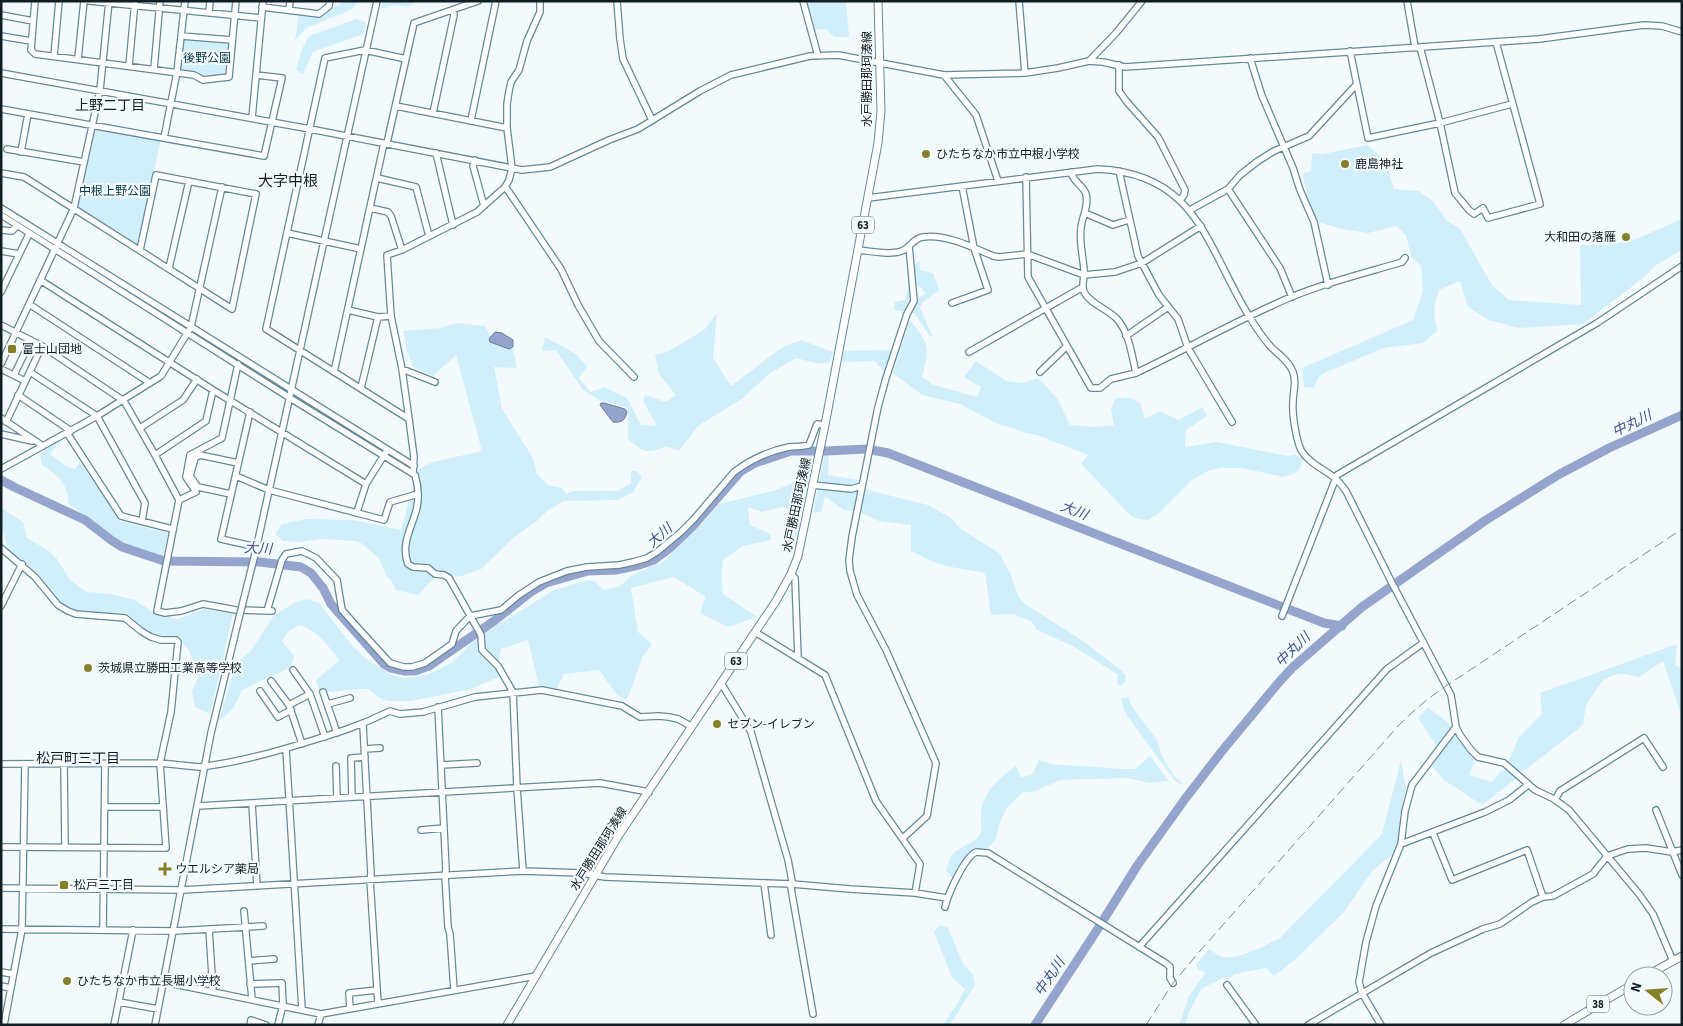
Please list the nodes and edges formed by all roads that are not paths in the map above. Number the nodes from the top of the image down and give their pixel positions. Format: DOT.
graph roads {
  1 [pos="35,1"];
  2 [pos="59,1"];
  3 [pos="84,1"];
  4 [pos="90,1"];
  5 [pos="160,1"];
  6 [pos="185,1"];
  7 [pos="210,1"];
  8 [pos="236,1"];
  9 [pos="290,1"];
  10 [pos="330,1"];
  11 [pos="377,1"];
  12 [pos="478,1"];
  13 [pos="496,1"];
  14 [pos="540,1"];
  15 [pos="617,1"];
  16 [pos="803,1"];
  17 [pos="878,1"];
  18 [pos="1019,1"];
  19 [pos="1142,1"];
  20 [pos="1407,1"];
  21 [pos="109,2"];
  22 [pos="135,4"];
  23 [pos="263,4"];
  24 [pos="159,8"];
  25 [pos="289,10"];
  26 [pos="453,10"];
  27 [pos="184,11"];
  28 [pos="209,13"];
  29 [pos="1,15"];
  30 [pos="234,16"];
  31 [pos="261,18"];
  32 [pos="33,21"];
  33 [pos="1682,32"];
  34 [pos="1,36"];
  35 [pos="181,36"];
  36 [pos="232,40"];
  37 [pos="31,41"];
  38 [pos="1496,42"];
  39 [pos="1418,47"];
  40 [pos="366,50"];
  41 [pos="1350,51"];
  42 [pos="54,56"];
  43 [pos="818,56"];
  44 [pos="1250,58"];
  45 [pos="78,59"];
  46 [pos="406,59"];
  47 [pos="1089,61"];
  48 [pos="103,63"];
  49 [pos="879,64"];
  50 [pos="129,66"];
  51 [pos="1119,66"];
  52 [pos="154,69"];
  53 [pos="177,72"];
  54 [pos="1,73"];
  55 [pos="1025,73"];
  56 [pos="256,75"];
  57 [pos="944,75"];
  58 [pos="1356,85"];
  59 [pos="100,90"];
  60 [pos="171,104"];
  61 [pos="1512,104"];
  62 [pos="396,106"];
  63 [pos="1,109"];
  64 [pos="434,113"];
  65 [pos="28,114"];
  66 [pos="252,118"];
  67 [pos="470,120"];
  68 [pos="652,120"];
  69 [pos="272,122"];
  70 [pos="1440,124"];
  71 [pos="92,125"];
  72 [pos="507,128"];
  73 [pos="310,129"];
  74 [pos="347,136"];
  75 [pos="164,138"];
  76 [pos="386,143"];
  77 [pos="1284,147"];
  78 [pos="8,150"];
  79 [pos="21,152"];
  80 [pos="436,153"];
  81 [pos="474,160"];
  82 [pos="84,162"];
  83 [pos="512,168"];
  84 [pos="1119,171"];
  85 [pos="1071,172"];
  86 [pos="1,173"];
  87 [pos="1026,177"];
  88 [pos="377,178"];
  89 [pos="188,181"];
  90 [pos="998,181"];
  91 [pos="962,186"];
  92 [pos="222,187"];
  93 [pos="505,187"];
  94 [pos="1228,189"];
  95 [pos="868,198"];
  96 [pos="1180,200"];
  97 [pos="484,206"];
  98 [pos="1,208"];
  99 [pos="74,208"];
  100 [pos="370,208"];
  101 [pos="1190,210"];
  102 [pos="1085,213"];
  103 [pos="1,215"];
  104 [pos="1130,220"];
  105 [pos="453,225"];
  106 [pos="17,226"];
  107 [pos="1201,226"];
  108 [pos="1,230"];
  109 [pos="288,233"];
  110 [pos="29,234"];
  111 [pos="428,236"];
  112 [pos="324,241"];
  113 [pos="58,242"];
  114 [pos="909,246"];
  115 [pos="974,248"];
  116 [pos="361,249"];
  117 [pos="54,250"];
  118 [pos="140,250"];
  119 [pos="402,250"];
  120 [pos="858,250"];
  121 [pos="1,251"];
  122 [pos="20,254"];
  123 [pos="1027,254"];
  124 [pos="1405,258"];
  125 [pos="1142,263"];
  126 [pos="1682,266"];
  127 [pos="170,268"];
  128 [pos="1084,275"];
  129 [pos="40,280"];
  130 [pos="1328,285"];
  131 [pos="1083,287"];
  132 [pos="200,288"];
  133 [pos="1,292"];
  134 [pos="1292,297"];
  135 [pos="952,303"];
  136 [pos="29,304"];
  137 [pos="1168,307"];
  138 [pos="1045,308"];
  139 [pos="348,310"];
  140 [pos="391,316"];
  141 [pos="378,317"];
  142 [pos="1249,317"];
  143 [pos="2,326"];
  144 [pos="190,330"];
  145 [pos="17,332"];
  146 [pos="1126,336"];
  147 [pos="31,340"];
  148 [pos="42,346"];
  149 [pos="1068,346"];
  150 [pos="1188,348"];
  151 [pos="300,350"];
  152 [pos="969,352"];
  153 [pos="170,362"];
  154 [pos="1,364"];
  155 [pos="238,364"];
  156 [pos="1,369"];
  157 [pos="402,369"];
  158 [pos="30,372"];
  159 [pos="334,372"];
  160 [pos="1040,372"];
  161 [pos="1136,373"];
  162 [pos="14,375"];
  163 [pos="634,377"];
  164 [pos="197,379"];
  165 [pos="25,381"];
  166 [pos="435,382"];
  167 [pos="150,383"];
  168 [pos="361,388"];
  169 [pos="292,389"];
  170 [pos="213,390"];
  171 [pos="18,395"];
  172 [pos="290,398"];
  173 [pos="231,399"];
  174 [pos="124,401"];
  175 [pos="250,412"];
  176 [pos="98,416"];
  177 [pos="409,419"];
  178 [pos="4,420"];
  179 [pos="1232,422"];
  180 [pos="825,425"];
  181 [pos="140,428"];
  182 [pos="69,432"];
  183 [pos="283,433"];
  184 [pos="1,434"];
  185 [pos="34,441"];
  186 [pos="43,446"];
  187 [pos="386,452"];
  188 [pos="155,455"];
  189 [pos="238,463"];
  190 [pos="414,466"];
  191 [pos="2,469"];
  192 [pos="413,473"];
  193 [pos="236,476"];
  194 [pos="1335,478"];
  195 [pos="366,484"];
  196 [pos="813,486"];
  197 [pos="862,486"];
  198 [pos="269,490"];
  199 [pos="231,494"];
  200 [pos="418,494"];
  201 [pos="179,500"];
  202 [pos="357,512"];
  203 [pos="142,521"];
  204 [pos="172,529"];
  205 [pos="257,547"];
  206 [pos="1,548"];
  207 [pos="22,564"];
  208 [pos="791,574"];
  209 [pos="1,606"];
  210 [pos="470,616"];
  211 [pos="1282,616"];
  212 [pos="755,632"];
  213 [pos="1423,643"];
  214 [pos="798,658"];
  215 [pos="292,670"];
  216 [pos="271,681"];
  217 [pos="721,683"];
  218 [pos="260,691"];
  219 [pos="323,692"];
  220 [pos="514,692"];
  221 [pos="310,694"];
  222 [pos="350,698"];
  223 [pos="328,704"];
  224 [pos="290,707"];
  225 [pos="438,707"];
  226 [pos="363,725"];
  227 [pos="1456,727"];
  228 [pos="690,728"];
  229 [pos="337,733"];
  230 [pos="325,737"];
  231 [pos="302,744"];
  232 [pos="380,748"];
  233 [pos="286,749"];
  234 [pos="365,750"];
  235 [pos="365,757"];
  236 [pos="160,763"];
  237 [pos="477,763"];
  238 [pos="1,764"];
  239 [pos="25,764"];
  240 [pos="64,764"];
  241 [pos="105,764"];
  242 [pos="442,765"];
  243 [pos="336,766"];
  244 [pos="205,767"];
  245 [pos="1663,767"];
  246 [pos="1528,784"];
  247 [pos="518,788"];
  248 [pos="442,792"];
  249 [pos="649,792"];
  250 [pos="366,796"];
  251 [pos="352,797"];
  252 [pos="338,798"];
  253 [pos="1555,800"];
  254 [pos="289,801"];
  255 [pos="252,803"];
  256 [pos="198,806"];
  257 [pos="105,807"];
  258 [pos="162,807"];
  259 [pos="1656,810"];
  260 [pos="444,828"];
  261 [pos="421,830"];
  262 [pos="1433,833"];
  263 [pos="903,838"];
  264 [pos="1401,844"];
  265 [pos="1,847"];
  266 [pos="23,847"];
  267 [pos="65,847"];
  268 [pos="105,848"];
  269 [pos="1682,850"];
  270 [pos="1672,852"];
  271 [pos="1607,856"];
  272 [pos="524,871"];
  273 [pos="445,875"];
  274 [pos="595,876"];
  275 [pos="1682,876"];
  276 [pos="370,879"];
  277 [pos="764,883"];
  278 [pos="294,884"];
  279 [pos="792,884"];
  280 [pos="257,886"];
  281 [pos="1,888"];
  282 [pos="23,888"];
  283 [pos="104,889"];
  284 [pos="182,890"];
  285 [pos="915,893"];
  286 [pos="947,898"];
  287 [pos="1543,898"];
  288 [pos="945,907"];
  289 [pos="244,911"];
  290 [pos="247,926"];
  291 [pos="263,926"];
  292 [pos="1,928"];
  293 [pos="22,929"];
  294 [pos="209,929"];
  295 [pos="103,930"];
  296 [pos="133,930"];
  297 [pos="174,931"];
  298 [pos="771,935"];
  299 [pos="1139,947"];
  300 [pos="1682,956"];
  301 [pos="250,960"];
  302 [pos="274,960"];
  303 [pos="1673,961"];
  304 [pos="1664,966"];
  305 [pos="1,972"];
  306 [pos="13,974"];
  307 [pos="536,976"];
  308 [pos="164,982"];
  309 [pos="1173,983"];
  310 [pos="250,984"];
  311 [pos="1227,985"];
  312 [pos="1,986"];
  313 [pos="10,988"];
  314 [pos="377,990"];
  315 [pos="454,990"];
  316 [pos="1623,990"];
  317 [pos="213,991"];
  318 [pos="1362,993"];
  319 [pos="252,998"];
  320 [pos="119,1002"];
  321 [pos="378,1004"];
  322 [pos="283,1005"];
  323 [pos="158,1009"];
  324 [pos="302,1009"];
  325 [pos="350,1009"];
  326 [pos="321,1014"];
  327 [pos="813,1014"];
  328 [pos="4,1025"];
  329 [pos="114,1025"];
  330 [pos="155,1025"];
  331 [pos="250,1025"];
  332 [pos="266,1025"];
  333 [pos="278,1025"];
  334 [pos="318,1025"];
  335 [pos="507,1025"];
  336 [pos="1256,1025"];
  337 [pos="1308,1025"];
  338 [pos="1381,1025"];
  339 [pos="1564,1025"];
  1 -- 32 [label="street"];
  2 -- 42 [label="street"];
  3 -- 45 [label="street"];
  4 -- 21 [label="street"];
  5 -- 24 [label="street"];
  6 -- 27 [label="street"];
  7 -- 28 [label="street"];
  8 -- 30 [label="street"];
  9 -- 25 [label="street"];
  10 -- 25 [label="street"];
  11 -- 40 [label="street"];
  12 -- 26 [label="street"];
  13 -- 67 [label="street"];
  14 -- 72 [label="street"];
  15 -- 68 [label="street"];
  16 -- 43 [label="street"];
  17 -- 49 [label="main road, 水戸勝田那珂湊線 / 63"];
  18 -- 55 [label="street"];
  19 -- 47 [label="street"];
  20 -- 39 [label="street"];
  21 -- 22 [label="street"];
  21 -- 48 [label="street"];
  22 -- 24 [label="street"];
  22 -- 50 [label="street"];
  23 -- 25 [label="street"];
  23 -- 31 [label="street"];
  24 -- 27 [label="street"];
  24 -- 52 [label="street"];
  26 -- 46 [label="street"];
  26 -- 64 [label="street"];
  27 -- 28 [label="street"];
  27 -- 35 [label="street"];
  28 -- 30 [label="street"];
  29 -- 32 [label="street"];
  30 -- 31 [label="street"];
  30 -- 36 [label="street"];
  31 -- 56 [label="street"];
  32 -- 37 [label="street"];
  33 -- 38 [label="street"];
  34 -- 37 [label="street"];
  35 -- 36 [label="street"];
  35 -- 53 [label="street"];
  36 -- 53 [label="street"];
  37 -- 42 [label="street"];
  38 -- 39 [label="street"];
  38 -- 61 [label="street"];
  39 -- 41 [label="street"];
  39 -- 70 [label="street"];
  40 -- 46 [label="street"];
  40 -- 73 [label="street"];
  40 -- 74 [label="street"];
  41 -- 44 [label="street"];
  41 -- 58 [label="street"];
  42 -- 45 [label="street"];
  43 -- 49 [label="street"];
  43 -- 68 [label="street"];
  44 -- 51 [label="street"];
  44 -- 77 [label="street"];
  45 -- 48 [label="street"];
  46 -- 62 [label="street"];
  47 -- 51 [label="street"];
  47 -- 55 [label="street"];
  48 -- 50 [label="street"];
  48 -- 59 [label="street"];
  49 -- 57 [label="street"];
  49 -- 95 [label="main road, 水戸勝田那珂湊線 / 63"];
  50 -- 52 [label="street"];
  51 -- 96 [label="street"];
  52 -- 53 [label="street"];
  53 -- 60 [label="street"];
  54 -- 59 [label="street"];
  55 -- 57 [label="street"];
  56 -- 66 [label="street"];
  56 -- 69 [label="street"];
  57 -- 90 [label="street"];
  58 -- 70 [label="street"];
  58 -- 77 [label="street"];
  59 -- 60 [label="street"];
  59 -- 71 [label="street"];
  60 -- 66 [label="street"];
  60 -- 75 [label="street"];
  61 -- 70 [label="street"];
  61 -- 70 [label="street"];
  62 -- 64 [label="street"];
  62 -- 76 [label="street"];
  63 -- 65 [label="street"];
  64 -- 67 [label="street"];
  65 -- 71 [label="street"];
  65 -- 79 [label="street"];
  66 -- 69 [label="street"];
  67 -- 72 [label="street"];
  68 -- 83 [label="street"];
  69 -- 73 [label="street"];
  69 -- 75 [label="street"];
  71 -- 75 [label="street"];
  71 -- 82 [label="street"];
  72 -- 83 [label="street"];
  73 -- 74 [label="street"];
  73 -- 109 [label="street"];
  74 -- 76 [label="street"];
  74 -- 112 [label="street"];
  76 -- 80 [label="street"];
  76 -- 88 [label="street"];
  77 -- 94 [label="street"];
  77 -- 130 [label="street"];
  78 -- 79 [label="street"];
  79 -- 82 [label="street"];
  80 -- 81 [label="street"];
  80 -- 105 [label="street"];
  81 -- 83 [label="street"];
  81 -- 97 [label="street"];
  82 -- 99 [label="street"];
  83 -- 93 [label="street"];
  84 -- 85 [label="street"];
  84 -- 96 [label="street"];
  84 -- 104 [label="street"];
  85 -- 87 [label="street"];
  85 -- 102 [label="street"];
  86 -- 99 [label="street"];
  87 -- 90 [label="street"];
  87 -- 123 [label="street"];
  88 -- 100 [label="street"];
  88 -- 111 [label="street"];
  89 -- 92 [label="street"];
  89 -- 118 [label="street"];
  89 -- 127 [label="street"];
  90 -- 91 [label="street"];
  91 -- 95 [label="street"];
  91 -- 115 [label="street"];
  92 -- 132 [label="street"];
  92 -- 132 [label="street"];
  93 -- 97 [label="street"];
  93 -- 163 [label="street"];
  94 -- 101 [label="street"];
  94 -- 134 [label="street"];
  95 -- 120 [label="main road, 水戸勝田那珂湊線 / 63"];
  96 -- 101 [label="street"];
  97 -- 105 [label="street"];
  98 -- 113 [label="street"];
  99 -- 113 [label="street"];
  99 -- 118 [label="street"];
  100 -- 116 [label="street"];
  100 -- 119 [label="street"];
  101 -- 107 [label="street"];
  102 -- 104 [label="street"];
  102 -- 128 [label="street"];
  103 -- 106 [label="street"];
  104 -- 125 [label="street"];
  105 -- 111 [label="street"];
  106 -- 108 [label="street"];
  106 -- 110 [label="street"];
  107 -- 125 [label="street"];
  107 -- 142 [label="street"];
  109 -- 112 [label="street"];
  109 -- 151 [label="street"];
  110 -- 117 [label="street"];
  110 -- 122 [label="street"];
  111 -- 119 [label="street"];
  112 -- 116 [label="street"];
  112 -- 151 [label="street"];
  113 -- 117 [label="street"];
  113 -- 144 [label="street"];
  114 -- 115 [label="street"];
  114 -- 120 [label="street"];
  114 -- 197 [label="street"];
  115 -- 123 [label="street"];
  115 -- 135 [label="street"];
  116 -- 139 [label="street"];
  117 -- 129 [label="street"];
  117 -- 144 [label="street"];
  118 -- 127 [label="street"];
  119 -- 140 [label="street"];
  120 -- 180 [label="main road, 水戸勝田那珂湊線 / 63"];
  121 -- 122 [label="street"];
  122 -- 133 [label="street"];
  123 -- 128 [label="street"];
  123 -- 138 [label="street"];
  124 -- 130 [label="street"];
  125 -- 128 [label="street"];
  125 -- 137 [label="street"];
  126 -- 194 [label="street"];
  127 -- 132 [label="street"];
  128 -- 131 [label="street"];
  129 -- 136 [label="street"];
  129 -- 153 [label="street"];
  130 -- 134 [label="street"];
  131 -- 138 [label="street"];
  131 -- 146 [label="street"];
  132 -- 144 [label="street"];
  134 -- 142 [label="street"];
  136 -- 145 [label="street"];
  136 -- 167 [label="street"];
  137 -- 146 [label="street"];
  137 -- 150 [label="street"];
  138 -- 149 [label="street"];
  138 -- 152 [label="street"];
  139 -- 141 [label="street"];
  139 -- 159 [label="street"];
  140 -- 141 [label="street"];
  140 -- 157 [label="street"];
  141 -- 168 [label="street"];
  142 -- 150 [label="street"];
  142 -- 194 [label="street"];
  143 -- 145 [label="street"];
  144 -- 153 [label="street"];
  144 -- 155 [label="street"];
  144 -- 169 [label="street"];
  145 -- 147 [label="street"];
  145 -- 154 [label="street"];
  146 -- 161 [label="street"];
  147 -- 148 [label="street"];
  147 -- 162 [label="street"];
  148 -- 158 [label="street"];
  148 -- 174 [label="street"];
  149 -- 160 [label="street"];
  149 -- 161 [label="street"];
  150 -- 161 [label="street"];
  150 -- 179 [label="street"];
  151 -- 159 [label="street"];
  151 -- 169 [label="street"];
  153 -- 164 [label="street"];
  153 -- 167 [label="street"];
  155 -- 172 [label="street"];
  155 -- 173 [label="street"];
  156 -- 162 [label="street"];
  157 -- 166 [label="street"];
  157 -- 177 [label="street"];
  158 -- 165 [label="street"];
  158 -- 176 [label="street"];
  159 -- 168 [label="street"];
  162 -- 165 [label="street"];
  164 -- 170 [label="street"];
  164 -- 181 [label="street"];
  165 -- 171 [label="street"];
  167 -- 174 [label="street"];
  168 -- 177 [label="street"];
  169 -- 172 [label="street"];
  169 -- 187 [label="street"];
  170 -- 173 [label="street"];
  170 -- 188 [label="street"];
  171 -- 178 [label="street"];
  171 -- 182 [label="street"];
  172 -- 183 [label="street"];
  172 -- 187 [label="street"];
  173 -- 175 [label="street"];
  173 -- 201 [label="street"];
  174 -- 176 [label="street"];
  174 -- 181 [label="street"];
  175 -- 183 [label="street"];
  175 -- 189 [label="street"];
  176 -- 182 [label="street"];
  176 -- 203 [label="street"];
  177 -- 190 [label="street"];
  178 -- 185 [label="street"];
  180 -- 196 [label="main road, 水戸勝田那珂湊線 / 63"];
  180 -- 210 [label="street"];
  181 -- 188 [label="street"];
  182 -- 186 [label="street"];
  182 -- 203 [label="street"];
  183 -- 195 [label="street"];
  183 -- 198 [label="street"];
  184 -- 185 [label="street"];
  185 -- 186 [label="street"];
  186 -- 191 [label="street"];
  187 -- 190 [label="street"];
  187 -- 192 [label="street"];
  187 -- 195 [label="street"];
  188 -- 201 [label="street"];
  189 -- 193 [label="street"];
  189 -- 199 [label="street"];
  190 -- 192 [label="street"];
  192 -- 200 [label="street"];
  193 -- 198 [label="street"];
  193 -- 199 [label="street"];
  194 -- 211 [label="street"];
  194 -- 213 [label="street"];
  195 -- 202 [label="street"];
  196 -- 197 [label="street"];
  196 -- 208 [label="main road, 水戸勝田那珂湊線 / 63"];
  197 -- 263 [label="street"];
  198 -- 202 [label="street"];
  198 -- 205 [label="street"];
  199 -- 205 [label="street"];
  200 -- 202 [label="street"];
  200 -- 210 [label="street"];
  201 -- 204 [label="street"];
  203 -- 204 [label="street"];
  204 -- 210 [label="street"];
  205 -- 244 [label="street, bridge"];
  206 -- 207 [label="street"];
  207 -- 209 [label="street"];
  207 -- 236 [label="street"];
  208 -- 212 [label="main road, 水戸勝田那珂湊線 / 63"];
  208 -- 214 [label="street"];
  210 -- 220 [label="street"];
  212 -- 214 [label="street"];
  212 -- 217 [label="main road, 水戸勝田那珂湊線 / 63"];
  213 -- 227 [label="street"];
  213 -- 299 [label="street"];
  214 -- 263 [label="street"];
  215 -- 221 [label="street"];
  216 -- 224 [label="street"];
  217 -- 228 [label="main road, 水戸勝田那珂湊線 / 63"];
  217 -- 279 [label="street"];
  218 -- 224 [label="street"];
  219 -- 223 [label="street"];
  220 -- 225 [label="street"];
  220 -- 228 [label="street"];
  220 -- 247 [label="street"];
  221 -- 224 [label="street"];
  221 -- 230 [label="street"];
  222 -- 223 [label="street"];
  223 -- 229 [label="street"];
  224 -- 231 [label="street"];
  225 -- 226 [label="street"];
  225 -- 242 [label="street"];
  226 -- 229 [label="street"];
  226 -- 234 [label="street"];
  227 -- 246 [label="street"];
  227 -- 264 [label="street"];
  228 -- 249 [label="main road, 水戸勝田那珂湊線 / 63"];
  229 -- 230 [label="street"];
  230 -- 231 [label="street"];
  231 -- 233 [label="street"];
  232 -- 234 [label="street"];
  233 -- 244 [label="street"];
  233 -- 254 [label="street"];
  234 -- 235 [label="street"];
  235 -- 250 [label="street"];
  235 -- 251 [label="street"];
  236 -- 241 [label="street"];
  236 -- 244 [label="street"];
  236 -- 258 [label="street"];
  237 -- 242 [label="street"];
  238 -- 239 [label="street"];
  239 -- 240 [label="street"];
  239 -- 266 [label="street"];
  240 -- 241 [label="street"];
  240 -- 267 [label="street"];
  241 -- 257 [label="street"];
  242 -- 248 [label="street"];
  243 -- 252 [label="street"];
  244 -- 256 [label="street"];
  245 -- 253 [label="street"];
  246 -- 253 [label="street"];
  246 -- 262 [label="street"];
  247 -- 248 [label="street"];
  247 -- 249 [label="street"];
  247 -- 272 [label="street"];
  248 -- 250 [label="street"];
  248 -- 260 [label="street"];
  249 -- 274 [label="main road, 水戸勝田那珂湊線 / 63"];
  250 -- 251 [label="street"];
  250 -- 276 [label="street"];
  251 -- 252 [label="street"];
  252 -- 254 [label="street"];
  253 -- 271 [label="street"];
  254 -- 255 [label="street"];
  254 -- 278 [label="street"];
  255 -- 256 [label="street"];
  255 -- 280 [label="street"];
  256 -- 284 [label="street"];
  257 -- 258 [label="street"];
  257 -- 268 [label="street"];
  258 -- 268 [label="street"];
  259 -- 270 [label="street"];
  260 -- 261 [label="street"];
  260 -- 273 [label="street"];
  262 -- 264 [label="street"];
  262 -- 287 [label="street"];
  263 -- 285 [label="street"];
  264 -- 318 [label="street"];
  265 -- 266 [label="street"];
  266 -- 267 [label="street"];
  266 -- 282 [label="street"];
  267 -- 268 [label="street"];
  268 -- 283 [label="street"];
  269 -- 270 [label="street"];
  270 -- 271 [label="street"];
  270 -- 275 [label="street"];
  271 -- 287 [label="street"];
  271 -- 303 [label="street"];
  272 -- 273 [label="street"];
  272 -- 274 [label="street"];
  273 -- 276 [label="street"];
  273 -- 315 [label="street"];
  274 -- 277 [label="street"];
  274 -- 307 [label="main road, 水戸勝田那珂湊線 / 63"];
  276 -- 278 [label="street"];
  276 -- 314 [label="street"];
  277 -- 279 [label="street"];
  277 -- 298 [label="street"];
  278 -- 280 [label="street"];
  278 -- 324 [label="street"];
  279 -- 285 [label="street"];
  279 -- 327 [label="street"];
  280 -- 284 [label="street"];
  281 -- 282 [label="street"];
  282 -- 283 [label="street"];
  282 -- 293 [label="street"];
  283 -- 284 [label="street"];
  283 -- 295 [label="street"];
  284 -- 297 [label="street"];
  285 -- 286 [label="street"];
  286 -- 288 [label="street"];
  286 -- 299 [label="street"];
  287 -- 318 [label="street"];
  289 -- 290 [label="street"];
  290 -- 291 [label="street"];
  290 -- 294 [label="street"];
  290 -- 301 [label="street"];
  292 -- 293 [label="street"];
  293 -- 295 [label="street"];
  293 -- 306 [label="street"];
  294 -- 297 [label="street"];
  294 -- 317 [label="street"];
  295 -- 296 [label="street"];
  296 -- 297 [label="street"];
  296 -- 320 [label="street"];
  297 -- 308 [label="street"];
  299 -- 309 [label="street"];
  300 -- 303 [label="main road"];
  301 -- 302 [label="street"];
  301 -- 310 [label="street"];
  303 -- 304 [label="main road"];
  305 -- 306 [label="street"];
  306 -- 313 [label="street"];
  307 -- 315 [label="street"];
  307 -- 335 [label="main road, 水戸勝田那珂湊線 / 63"];
  308 -- 317 [label="street"];
  308 -- 323 [label="street"];
  310 -- 319 [label="street"];
  310 -- 322 [label="street"];
  311 -- 336 [label="street"];
  312 -- 313 [label="street"];
  313 -- 328 [label="street"];
  314 -- 321 [label="street"];
  314 -- 325 [label="street"];
  315 -- 321 [label="street"];
  316 -- 339 [label="main road, 38"];
  317 -- 319 [label="street"];
  318 -- 337 [label="street"];
  318 -- 338 [label="street"];
  319 -- 322 [label="street"];
  320 -- 323 [label="street"];
  320 -- 329 [label="street"];
  321 -- 325 [label="street"];
  322 -- 324 [label="street"];
  322 -- 333 [label="street"];
  323 -- 330 [label="street"];
  324 -- 326 [label="street"];
  325 -- 326 [label="street"];
  326 -- 334 [label="street"];
  331 -- 332 [label="street"];
}
